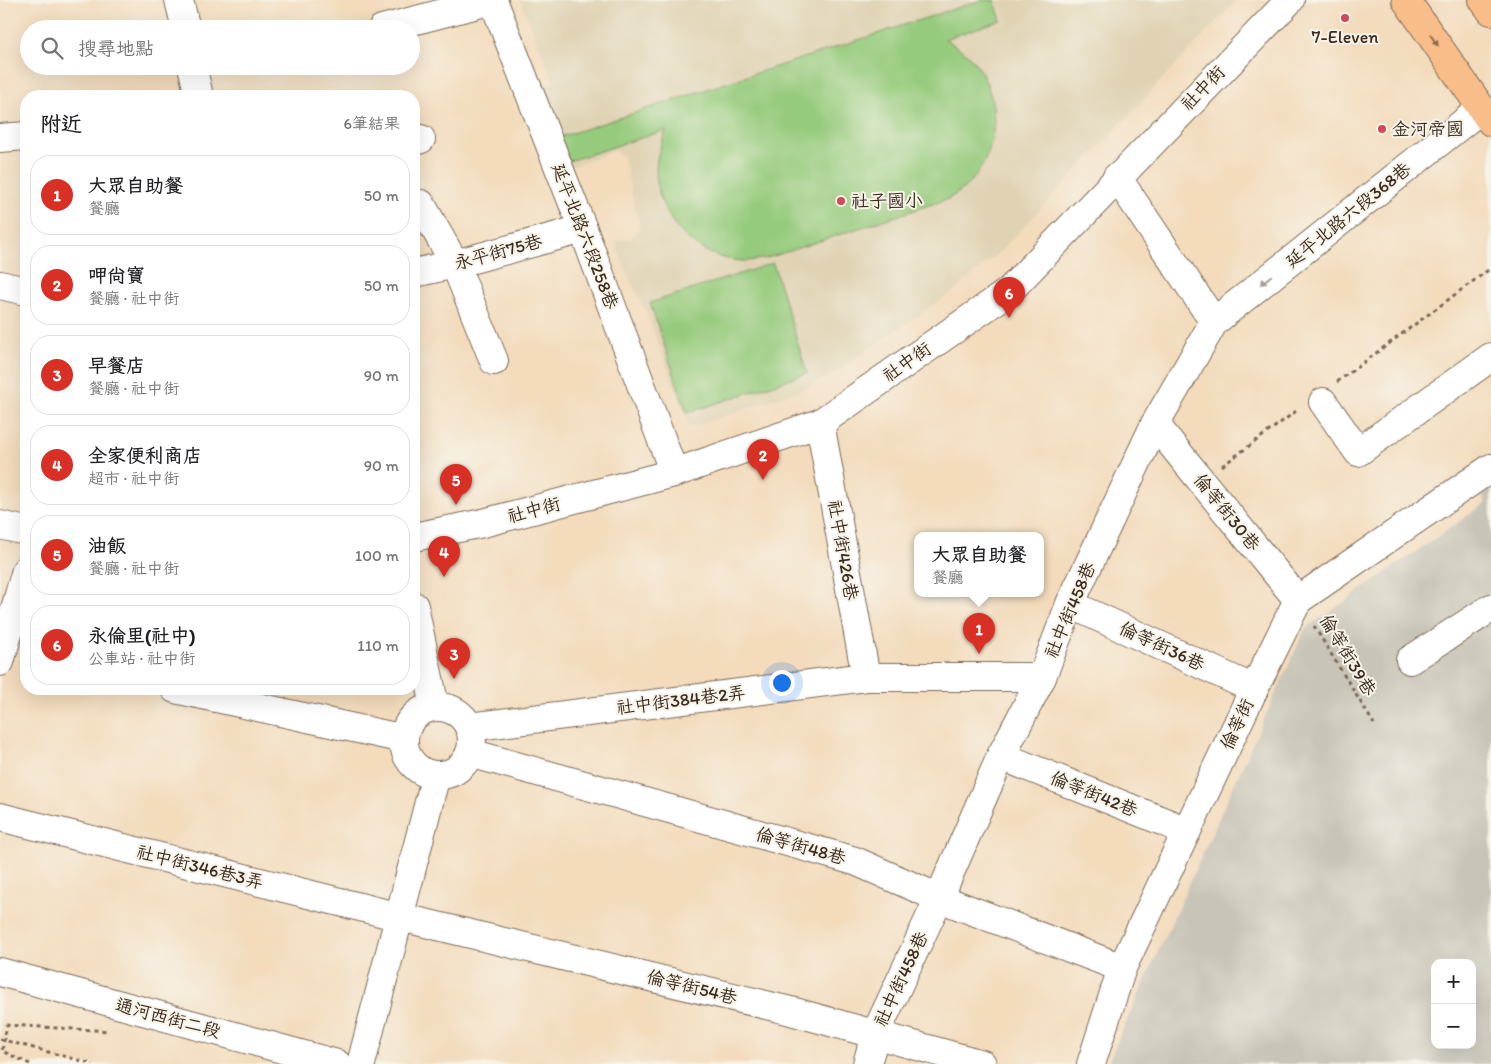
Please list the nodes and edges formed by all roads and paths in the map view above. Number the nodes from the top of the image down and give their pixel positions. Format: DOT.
graph roads {
  1 [pos="179,0"];
  2 [pos="493,0"];
  3 [pos="1290,0"];
  4 [pos="1406,0"];
  5 [pos="1483,0"];
  6 [pos="1491,11"];
  7 [pos="184,20"];
  8 [pos="416,20"];
  9 [pos="194,75"];
  10 [pos="198,90"];
  11 [pos="1486,115"];
  12 [pos="20,136"];
  13 [pos="0,138"];
  14 [pos="1117,177"];
  15 [pos="421,204"];
  16 [pos="583,229"];
  17 [pos="455,264"];
  18 [pos="1491,268"];
  19 [pos="420,272"];
  20 [pos="0,285"];
  21 [pos="20,290"];
  22 [pos="1214,322"];
  23 [pos="1491,357"];
  24 [pos="494,360"];
  25 [pos="1320,398"];
  26 [pos="820,423"];
  27 [pos="1155,424"];
  28 [pos="1491,468"];
  29 [pos="674,473"];
  30 [pos="1202,481"];
  31 [pos="0,525"];
  32 [pos="20,530"];
  33 [pos="420,535"];
  34 [pos="20,597"];
  35 [pos="1298,600"];
  36 [pos="1070,604"];
  37 [pos="1491,608"];
  38 [pos="420,635"];
  39 [pos="7,655"];
  40 [pos="1410,660"];
  41 [pos="866,677"];
  42 [pos="1042,677"];
  43 [pos="1254,689"];
  44 [pos="202,695"];
  45 [pos="435,707"];
  46 [pos="1374,724"];
  47 [pos="404,739"];
  48 [pos="470,740"];
  49 [pos="1001,756"];
  50 [pos="436,775"];
  51 [pos="0,816"];
  52 [pos="1187,831"];
  53 [pos="939,898"];
  54 [pos="400,917"];
  55 [pos="1122,968"];
  56 [pos="0,972"];
  57 [pos="110,1031"];
  58 [pos="875,1035"];
  59 [pos="2,1039"];
  60 [pos="30,1064"];
  61 [pos="93,1064"];
  62 [pos="337,1064"];
  63 [pos="361,1064"];
  64 [pos="868,1064"];
  65 [pos="982,1064"];
  66 [pos="1091,1064"];
  1 -- 7 [label="street"];
  2 -- 8 [label="street"];
  2 -- 16 [label="street, 延平北路六段258巷"];
  3 -- 14 [label="street, 社中街"];
  4 -- 11 [label="main road, one-way"];
  5 -- 6 [label="main road"];
  9 -- 10 [label="street"];
  11 -- 22 [label="street, 延平北路六段368巷, one-way"];
  12 -- 13 [label="street"];
  14 -- 22 [label="street"];
  14 -- 26 [label="street, 社中街"];
  15 -- 17 [label="street"];
  16 -- 17 [label="street, 永平街75巷"];
  16 -- 29 [label="street, 延平北路六段258巷"];
  17 -- 19 [label="street, 永平街75巷"];
  17 -- 24 [label="street"];
  18 -- 25 [label="path"];
  20 -- 21 [label="street"];
  22 -- 27 [label="street, 社中街458巷"];
  23 -- 25 [label="street"];
  25 -- 30 [label="path"];
  26 -- 29 [label="street, 社中街"];
  26 -- 41 [label="street, 社中街426巷"];
  27 -- 30 [label="street, 倫等街30巷"];
  27 -- 36 [label="street, 社中街458巷"];
  28 -- 35 [label="street, 倫等街"];
  29 -- 33 [label="street, 社中街"];
  30 -- 35 [label="street, 倫等街30巷"];
  31 -- 32 [label="street"];
  34 -- 39 [label="street"];
  35 -- 43 [label="street, 倫等街"];
  35 -- 46 [label="path, 倫等街39巷"];
  36 -- 42 [label="street, 社中街458巷"];
  36 -- 43 [label="street, 倫等街36巷"];
  37 -- 40 [label="street"];
  38 -- 45 [label="street"];
  41 -- 42 [label="street, 社中街384巷2弄"];
  41 -- 48 [label="street, 社中街384巷2弄"];
  42 -- 49 [label="street, 社中街458巷"];
  43 -- 52 [label="street, 倫等街"];
  44 -- 47 [label="street"];
  45 -- 47 [label="street"];
  45 -- 48 [label="street"];
  47 -- 50 [label="street"];
  48 -- 50 [label="street"];
  48 -- 53 [label="street, 倫等街48巷"];
  49 -- 52 [label="street, 倫等街42巷"];
  49 -- 53 [label="street, 社中街458巷"];
  50 -- 54 [label="street"];
  51 -- 54 [label="street, 社中街346巷3弄"];
  52 -- 55 [label="street, 倫等街"];
  53 -- 55 [label="street, 倫等街48巷"];
  53 -- 58 [label="street, 社中街458巷"];
  54 -- 58 [label="street, 倫等街54巷"];
  54 -- 63 [label="street"];
  55 -- 66 [label="street, 倫等街"];
  56 -- 62 [label="street, 通河西街二段"];
  57 -- 59 [label="path"];
  58 -- 64 [label="street, 社中街458巷"];
  58 -- 65 [label="street, 倫等街54巷"];
  59 -- 60 [label="path"];
  59 -- 61 [label="path"];
}
